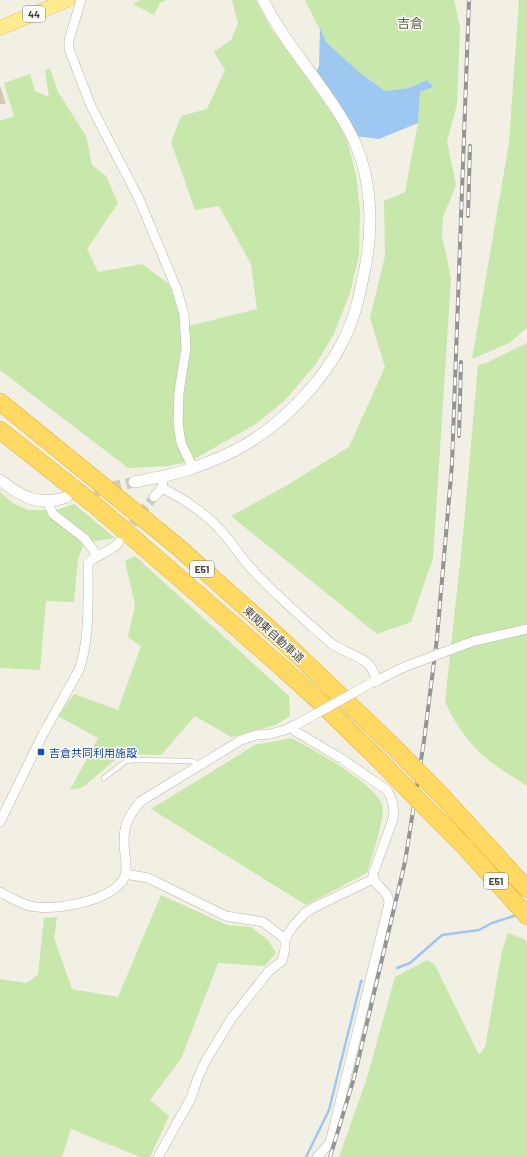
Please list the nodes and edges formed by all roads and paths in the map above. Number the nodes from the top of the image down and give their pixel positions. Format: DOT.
graph roads {
  1 [pos="67,0"];
  2 [pos="81,0"];
  3 [pos="263,0"];
  4 [pos="0,28"];
  5 [pos="0,402"];
  6 [pos="0,430"];
  7 [pos="193,468"];
  8 [pos="164,476"];
  9 [pos="0,480"];
  10 [pos="134,482"];
  11 [pos="162,488"];
  12 [pos="67,497"];
  13 [pos="154,497"];
  14 [pos="47,501"];
  15 [pos="119,542"];
  16 [pos="98,556"];
  17 [pos="527,629"];
  18 [pos="374,682"];
  19 [pos="294,726"];
  20 [pos="200,765"];
  21 [pos="104,778"];
  22 [pos="0,822"];
  23 [pos="125,874"];
  24 [pos="373,879"];
  25 [pos="527,889"];
  26 [pos="0,892"];
  27 [pos="527,916"];
  28 [pos="285,939"];
  29 [pos="158,1157"];
  30 [pos="317,1157"];
  1 -- 4 [label="main road, 44"];
  2 -- 7 [label="street"];
  3 -- 7 [label="street"];
  5 -- 25 [label="highway, 東関東自動車道 / E51, bridge"];
  6 -- 27 [label="highway, 東関東自動車道 / E51, bridge"];
  7 -- 8 [label="street"];
  8 -- 10 [label="street"];
  8 -- 11 [label="street"];
  9 -- 14 [label="street"];
  11 -- 13 [label="street"];
  11 -- 18 [label="street"];
  12 -- 14 [label="street"];
  14 -- 16 [label="street"];
  15 -- 16 [label="street"];
  16 -- 22 [label="street"];
  17 -- 18 [label="street, bridge"];
  18 -- 19 [label="street, bridge"];
  19 -- 20 [label="street"];
  19 -- 24 [label="street"];
  20 -- 21 [label="lane"];
  20 -- 23 [label="street"];
  23 -- 26 [label="street"];
  23 -- 28 [label="street"];
  24 -- 28 [label="street"];
  24 -- 30 [label="street"];
  28 -- 29 [label="street"];
}
